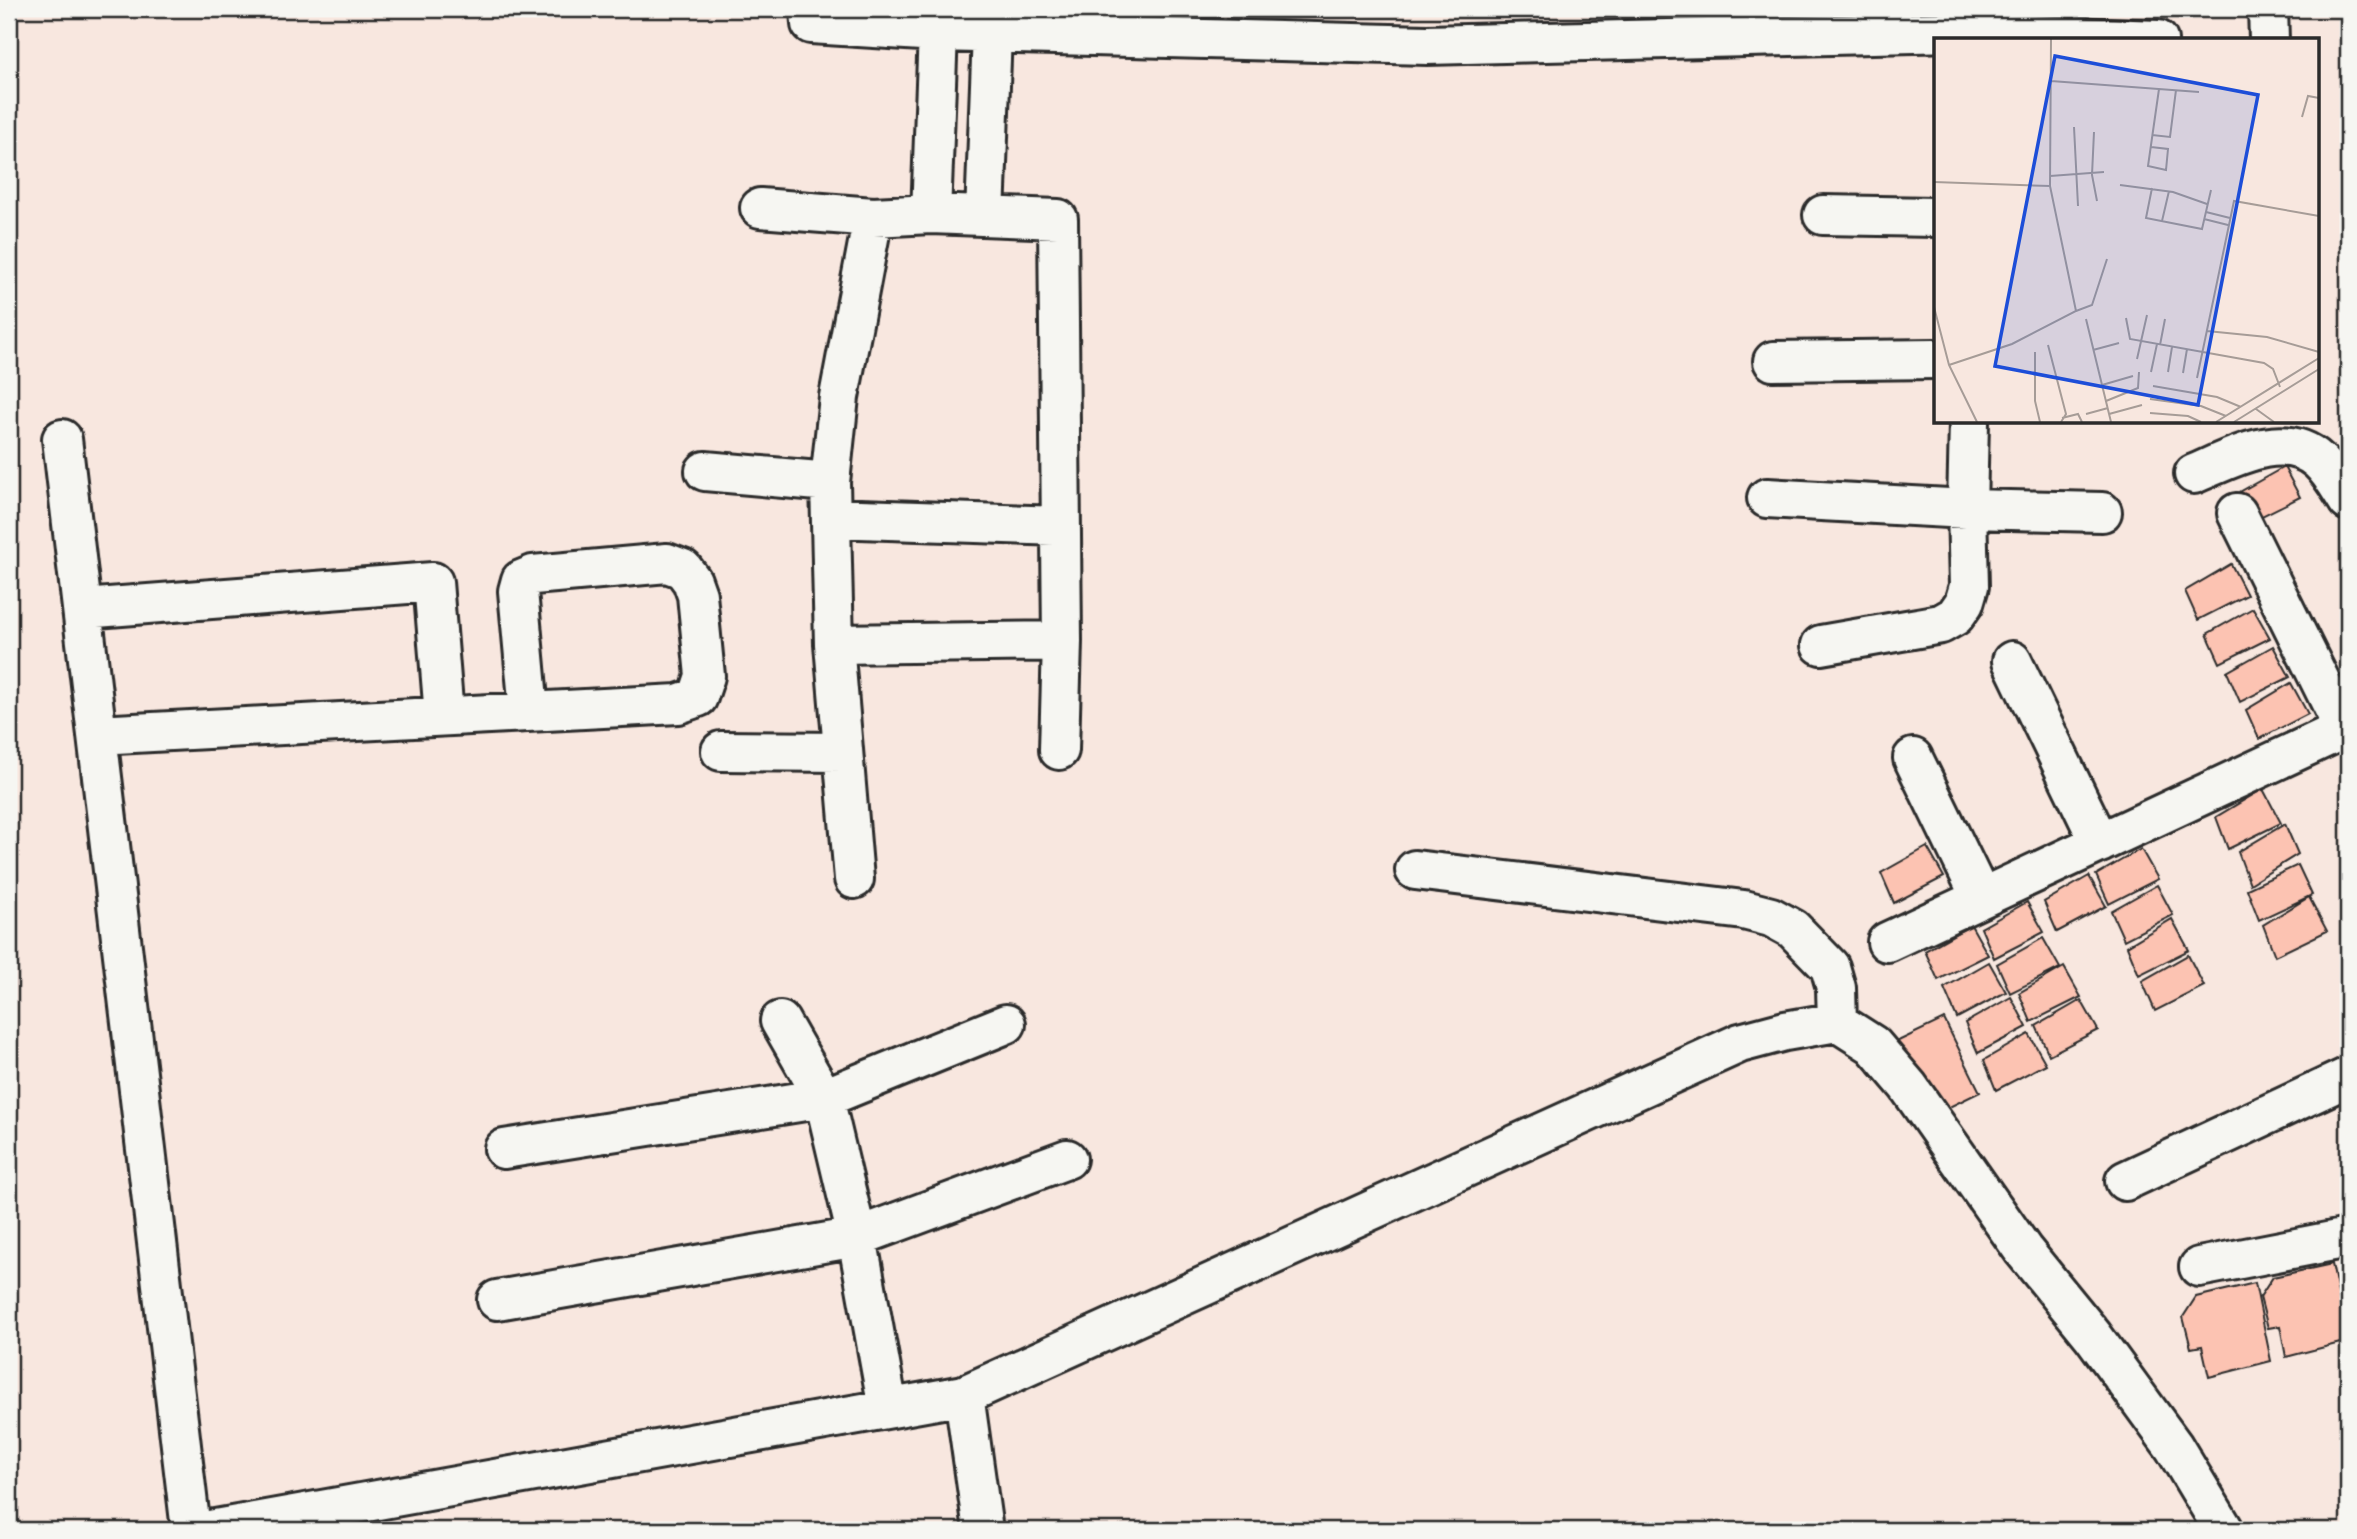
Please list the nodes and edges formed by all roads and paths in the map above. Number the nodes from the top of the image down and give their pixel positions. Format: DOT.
graph roads {
  1 [pos="810,9"];
  2 [pos="2269,9"];
  3 [pos="1802,22"];
  4 [pos="1955,27"];
  5 [pos="938,32"];
  6 [pos="992,33"];
  7 [pos="2127,38"];
  8 [pos="2269,38"];
  9 [pos="760,208"];
  10 [pos="931,214"];
  11 [pos="1823,215"];
  12 [pos="985,216"];
  13 [pos="1934,216"];
  14 [pos="873,217"];
  15 [pos="1934,359"];
  16 [pos="1773,361"];
  17 [pos="1969,424"];
  18 [pos="62,439"];
  19 [pos="705,471"];
  20 [pos="2194,474"];
  21 [pos="1768,498"];
  22 [pos="830,500"];
  23 [pos="2348,501"];
  24 [pos="1967,509"];
  25 [pos="2102,512"];
  26 [pos="2237,513"];
  27 [pos="1061,526"];
  28 [pos="83,609"];
  29 [pos="1062,640"];
  30 [pos="834,644"];
  31 [pos="1821,645"];
  32 [pos="2012,662"];
  33 [pos="529,711"];
  34 [pos="443,716"];
  35 [pos="2346,728"];
  36 [pos="97,734"];
  37 [pos="1059,750"];
  38 [pos="721,751"];
  39 [pos="842,752"];
  40 [pos="1913,758"];
  41 [pos="2100,843"];
  42 [pos="1415,870"];
  43 [pos="854,879"];
  44 [pos="1981,898"];
  45 [pos="1888,942"];
  46 [pos="780,1021"];
  47 [pos="1837,1022"];
  48 [pos="1006,1024"];
  49 [pos="2348,1077"];
  50 [pos="824,1098"];
  51 [pos="504,1149"];
  52 [pos="1067,1159"];
  53 [pos="2125,1181"];
  54 [pos="857,1237"];
  55 [pos="2348,1238"];
  56 [pos="2199,1267"];
  57 [pos="498,1300"];
  58 [pos="964,1395"];
  59 [pos="888,1408"];
  60 [pos="191,1530"];
  61 [pos="210,1530"];
  62 [pos="984,1530"];
  63 [pos="2224,1530"];
  1 -- 5 [label="street"];
  2 -- 8 [label="street"];
  3 -- 4 [label="street"];
  3 -- 6 [label="street"];
  4 -- 7 [label="street"];
  5 -- 6 [label="street"];
  5 -- 10 [label="street"];
  6 -- 12 [label="street"];
  9 -- 14 [label="street"];
  10 -- 12 [label="street"];
  10 -- 14 [label="street"];
  11 -- 13 [label="street"];
  12 -- 27 [label="street"];
  14 -- 22 [label="street"];
  15 -- 16 [label="street"];
  17 -- 24 [label="street"];
  18 -- 28 [label="street"];
  19 -- 22 [label="street"];
  20 -- 23 [label="street"];
  21 -- 24 [label="street"];
  22 -- 27 [label="street"];
  22 -- 30 [label="street"];
  24 -- 25 [label="street"];
  24 -- 31 [label="street"];
  26 -- 35 [label="street"];
  27 -- 29 [label="street"];
  28 -- 34 [label="street"];
  28 -- 36 [label="street"];
  29 -- 30 [label="street"];
  29 -- 37 [label="street"];
  30 -- 39 [label="street"];
  32 -- 41 [label="street"];
  33 -- 33 [label="street"];
  33 -- 34 [label="street"];
  34 -- 36 [label="street"];
  35 -- 41 [label="street"];
  36 -- 60 [label="street"];
  38 -- 39 [label="street"];
  39 -- 43 [label="street"];
  40 -- 44 [label="street"];
  41 -- 44 [label="street"];
  42 -- 47 [label="street"];
  44 -- 45 [label="street"];
  46 -- 50 [label="street"];
  47 -- 58 [label="street"];
  47 -- 63 [label="street"];
  48 -- 50 [label="street"];
  49 -- 53 [label="street"];
  50 -- 51 [label="street"];
  50 -- 54 [label="street"];
  52 -- 54 [label="street"];
  54 -- 57 [label="street"];
  54 -- 59 [label="street"];
  55 -- 56 [label="street"];
  58 -- 59 [label="street"];
  58 -- 62 [label="street"];
  59 -- 61 [label="street"];
}
